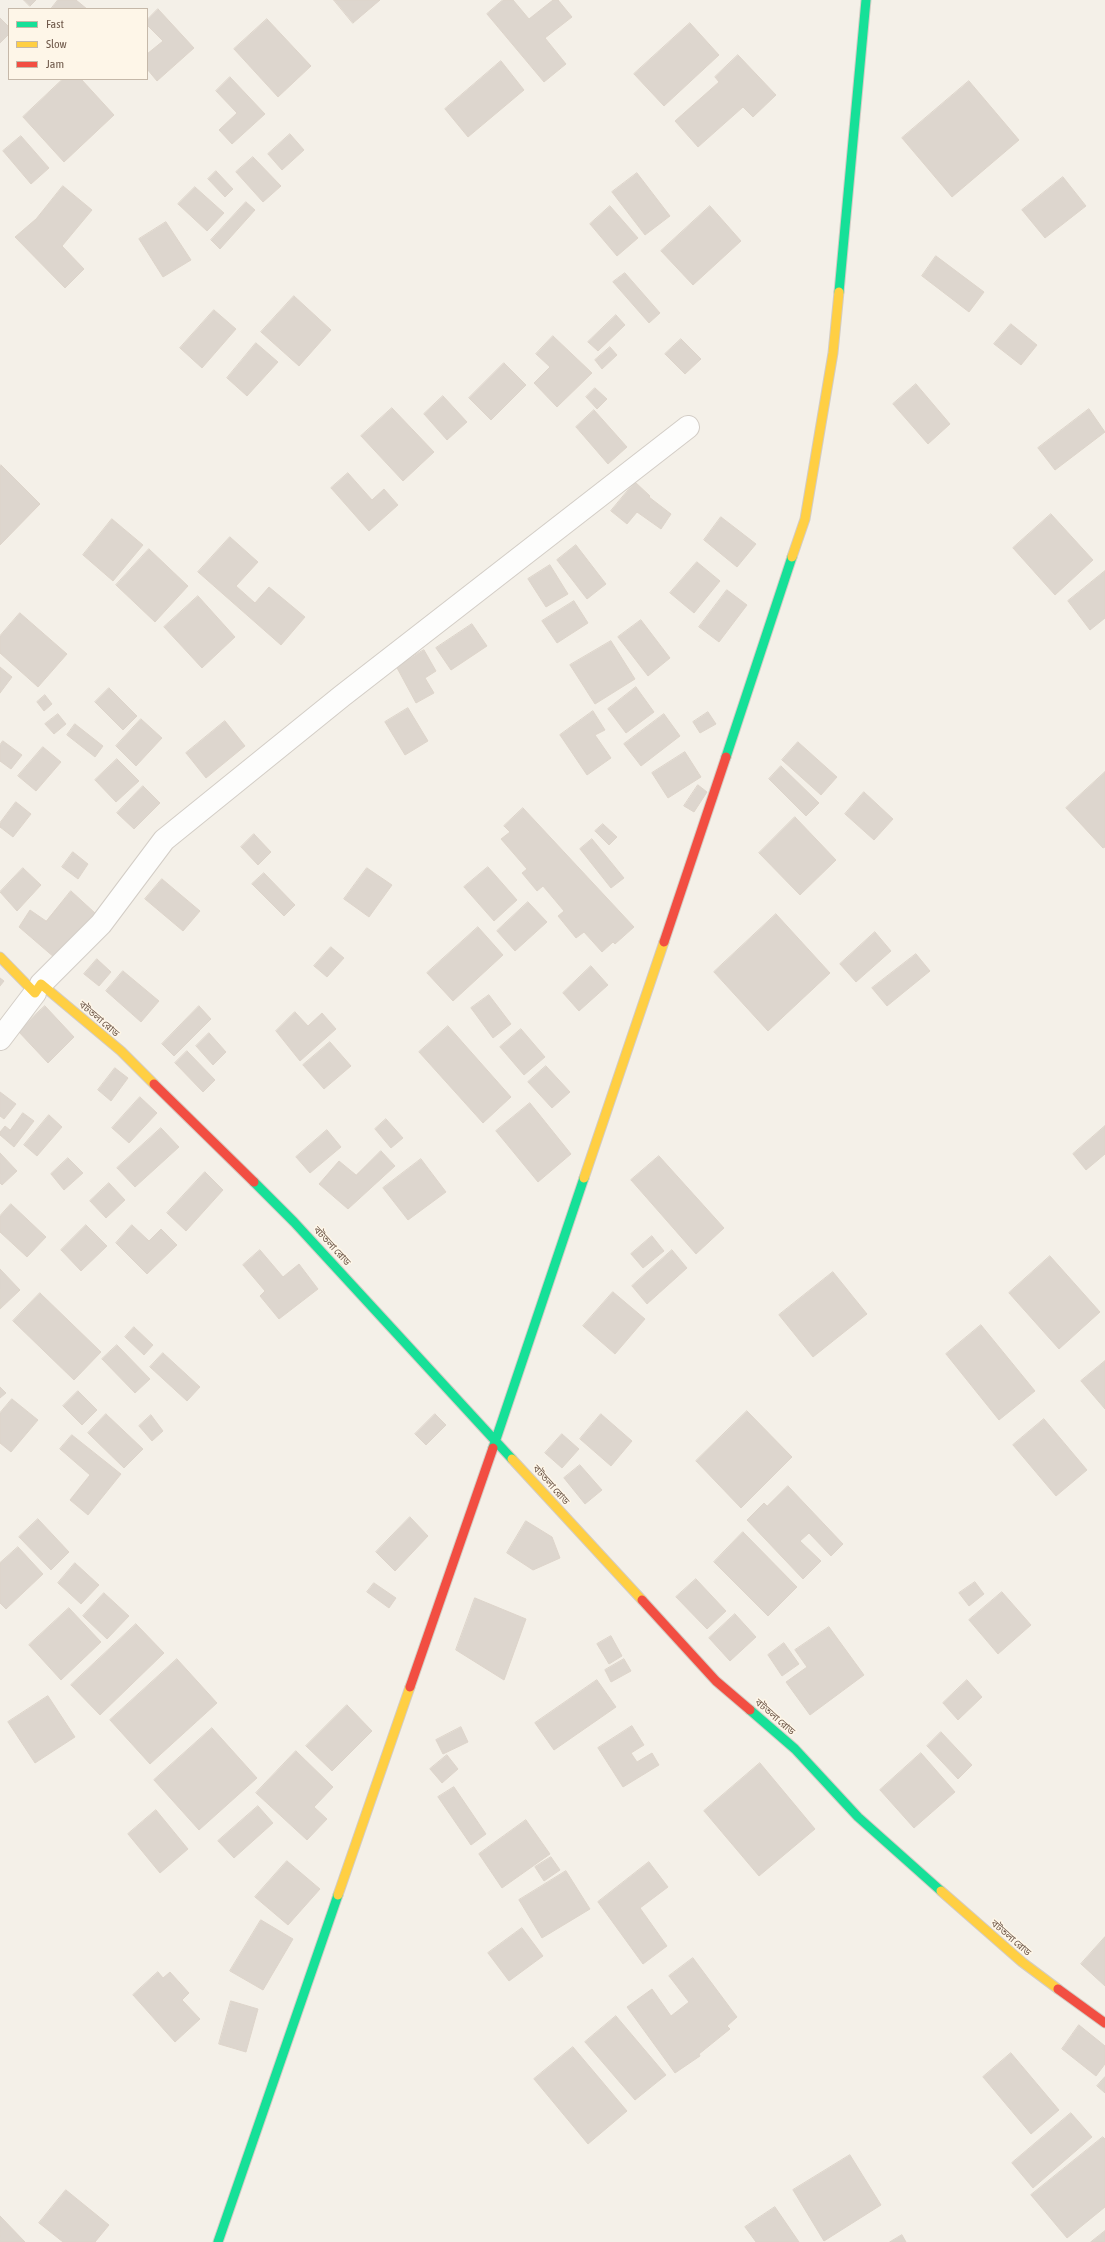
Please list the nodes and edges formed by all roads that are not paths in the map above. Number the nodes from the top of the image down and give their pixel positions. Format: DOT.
graph roads {
  1 [pos="866,0"];
  2 [pos="688,427"];
  3 [pos="0,958"];
  4 [pos="38,988"];
  5 [pos="0,1039"];
  6 [pos="496,1441"];
  7 [pos="1105,2023"];
  8 [pos="218,2242"];
  1 -- 6 [label="main road"];
  2 -- 4 [label="street"];
  3 -- 4 [label="main road, বটতলা রোড"];
  4 -- 5 [label="street"];
  4 -- 6 [label="main road, বটতলা রোড"];
  6 -- 7 [label="main road, বটতলা রোড"];
  6 -- 8 [label="main road"];
}
